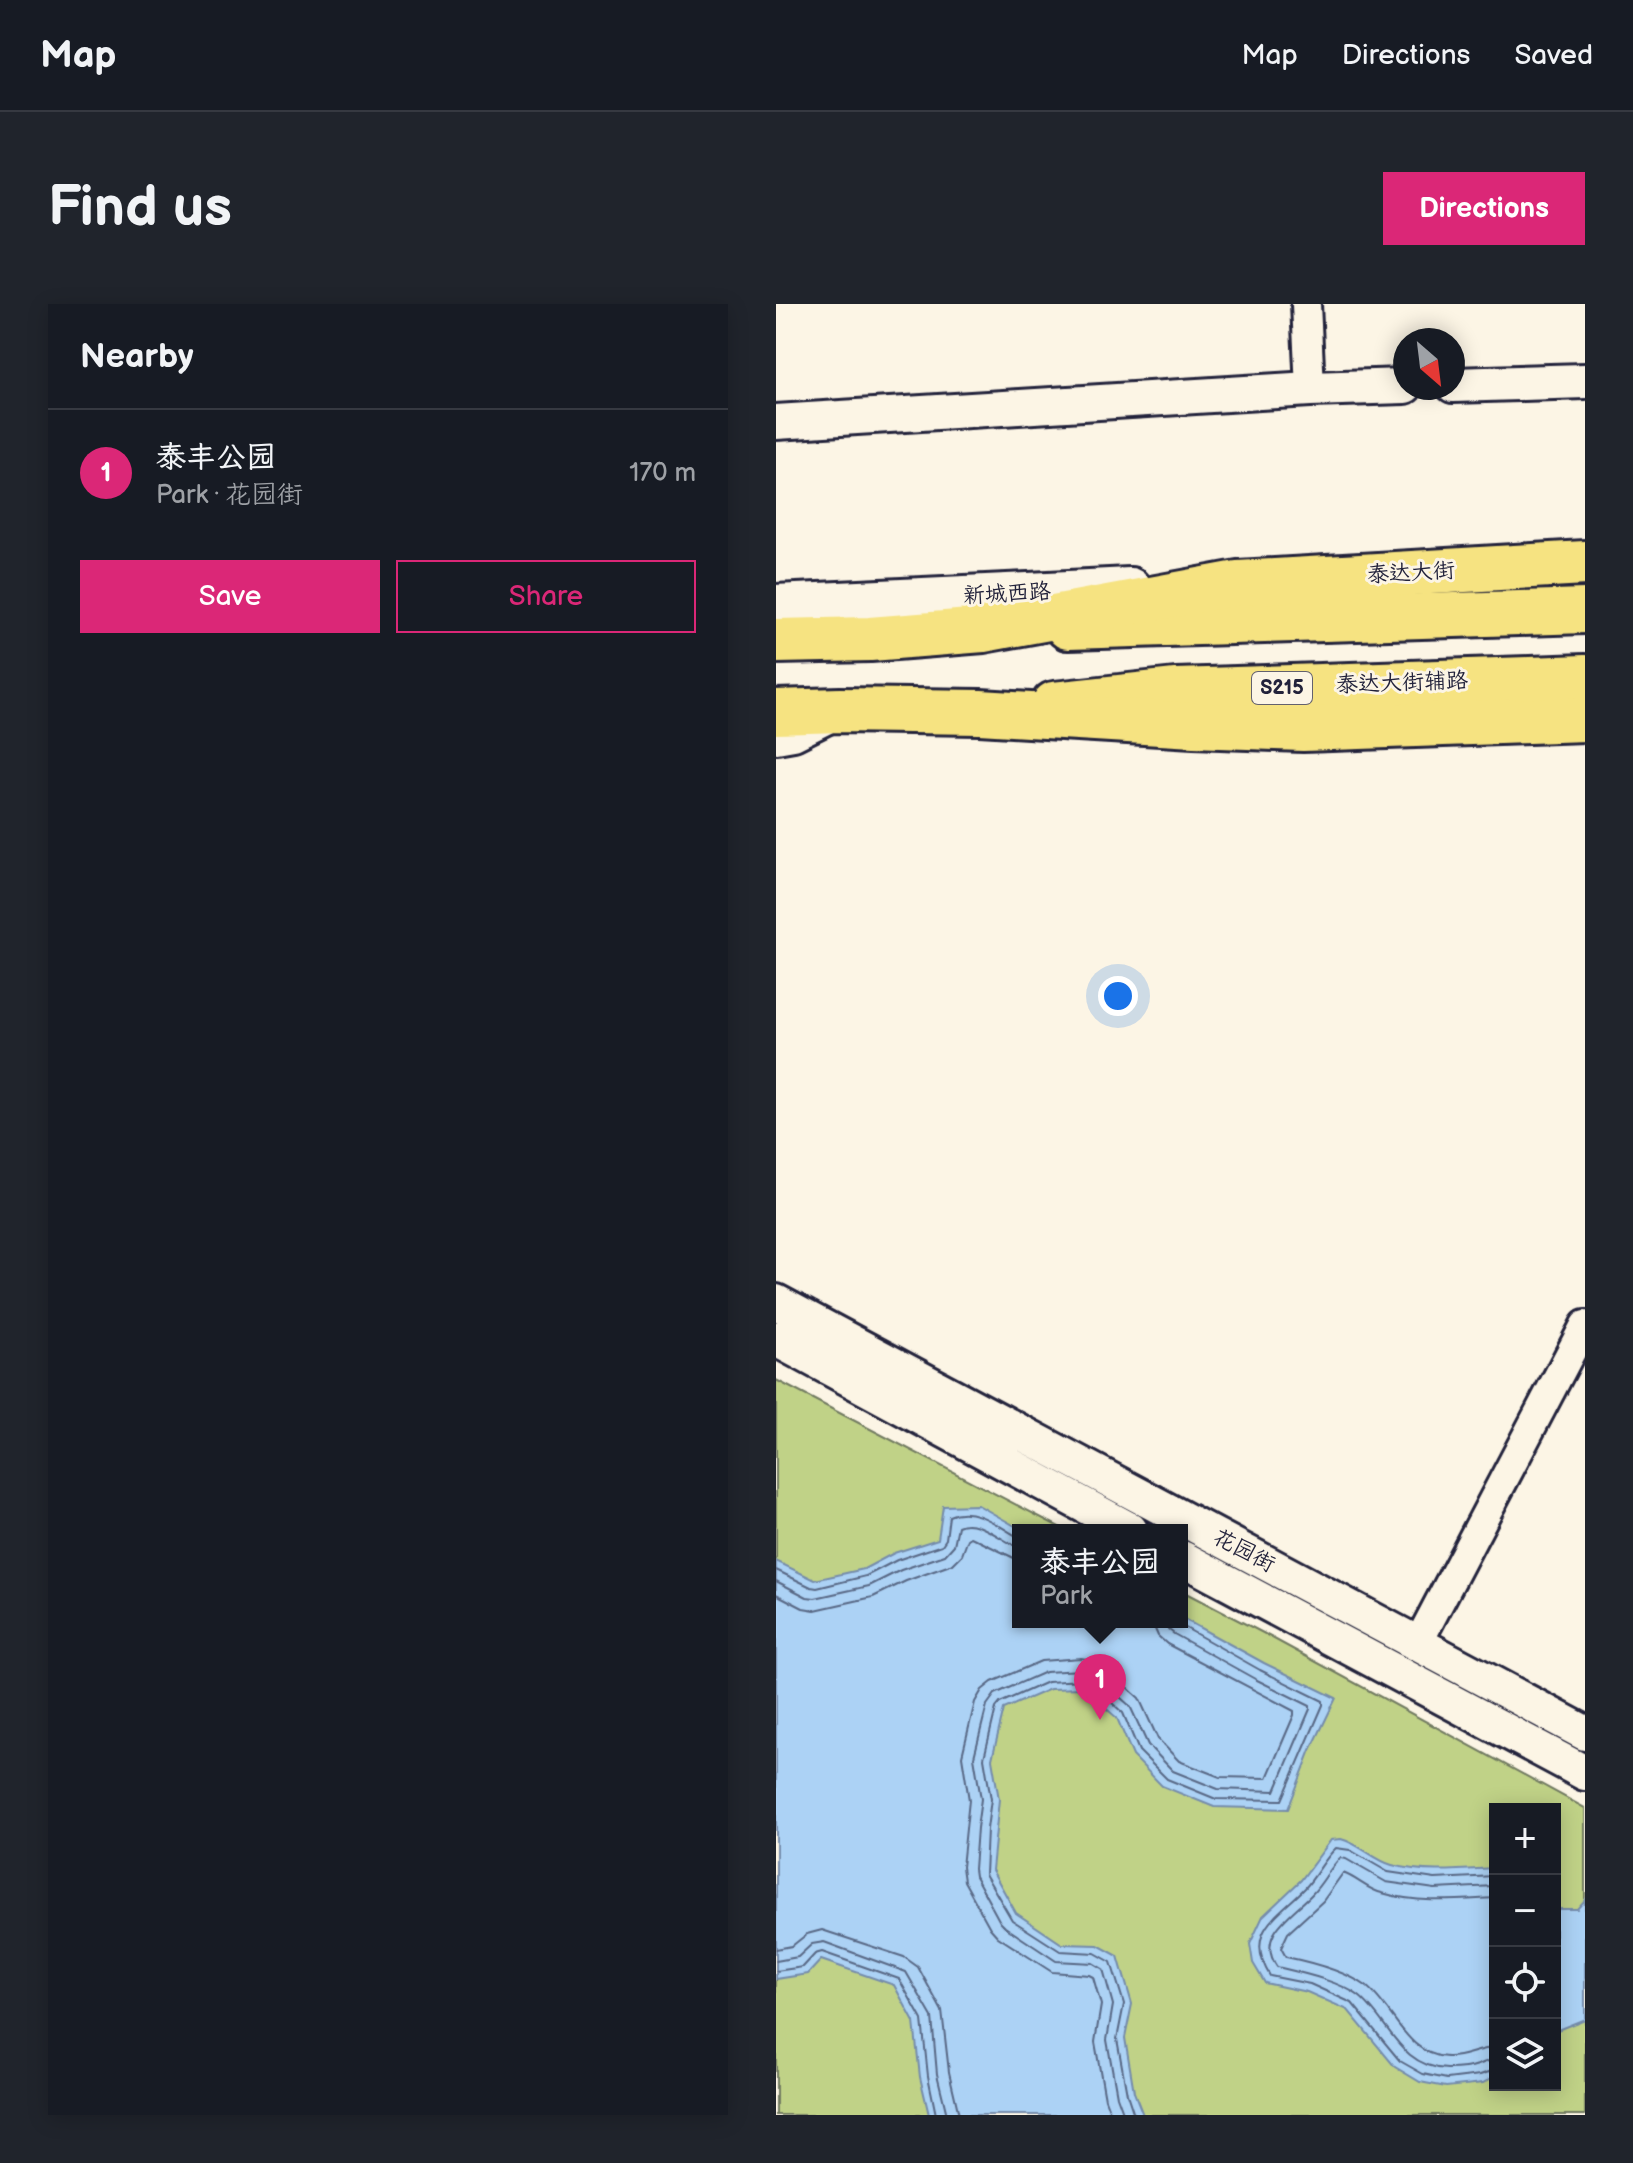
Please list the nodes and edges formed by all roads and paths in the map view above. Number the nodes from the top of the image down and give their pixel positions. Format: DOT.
graph roads {
  1 [pos="1306,304"];
  2 [pos="1585,381"];
  3 [pos="1465,385"];
  4 [pos="1393,386"];
  5 [pos="1310,389"];
  6 [pos="776,422"];
  7 [pos="1585,563"];
  8 [pos="1238,583"];
  9 [pos="776,605"];
  10 [pos="1585,611"];
  11 [pos="983,630"];
  12 [pos="776,641"];
  13 [pos="1585,677"];
  14 [pos="840,710"];
  15 [pos="776,712"];
  16 [pos="980,712"];
  17 [pos="1585,719"];
  18 [pos="776,736"];
  19 [pos="776,1302"];
  20 [pos="1585,1325"];
  21 [pos="776,1339"];
  22 [pos="1119,1524"];
  23 [pos="1188,1561"];
  24 [pos="1418,1643"];
  25 [pos="1585,1733"];
  26 [pos="1585,1773"];
  1 -- 5 [label="street"];
  2 -- 3 [label="street"];
  4 -- 5 [label="street"];
  5 -- 6 [label="street"];
  7 -- 8 [label="main road, 泰达大街"];
  8 -- 9 [label="main road, 新城西路"];
  8 -- 11 [label="main road, 泰达大街"];
  10 -- 11 [label="main road"];
  11 -- 12 [label="main road"];
  13 -- 16 [label="main road, 泰达大街辅路 / S215"];
  14 -- 15 [label="main road, S215"];
  14 -- 16 [label="main road, S215"];
  14 -- 18 [label="street"];
  16 -- 17 [label="main road"];
  19 -- 24 [label="street, 花园街"];
  20 -- 24 [label="street"];
  21 -- 22 [label="street"];
  23 -- 26 [label="street, 花园街"];
  24 -- 25 [label="street, 花园街"];
}
